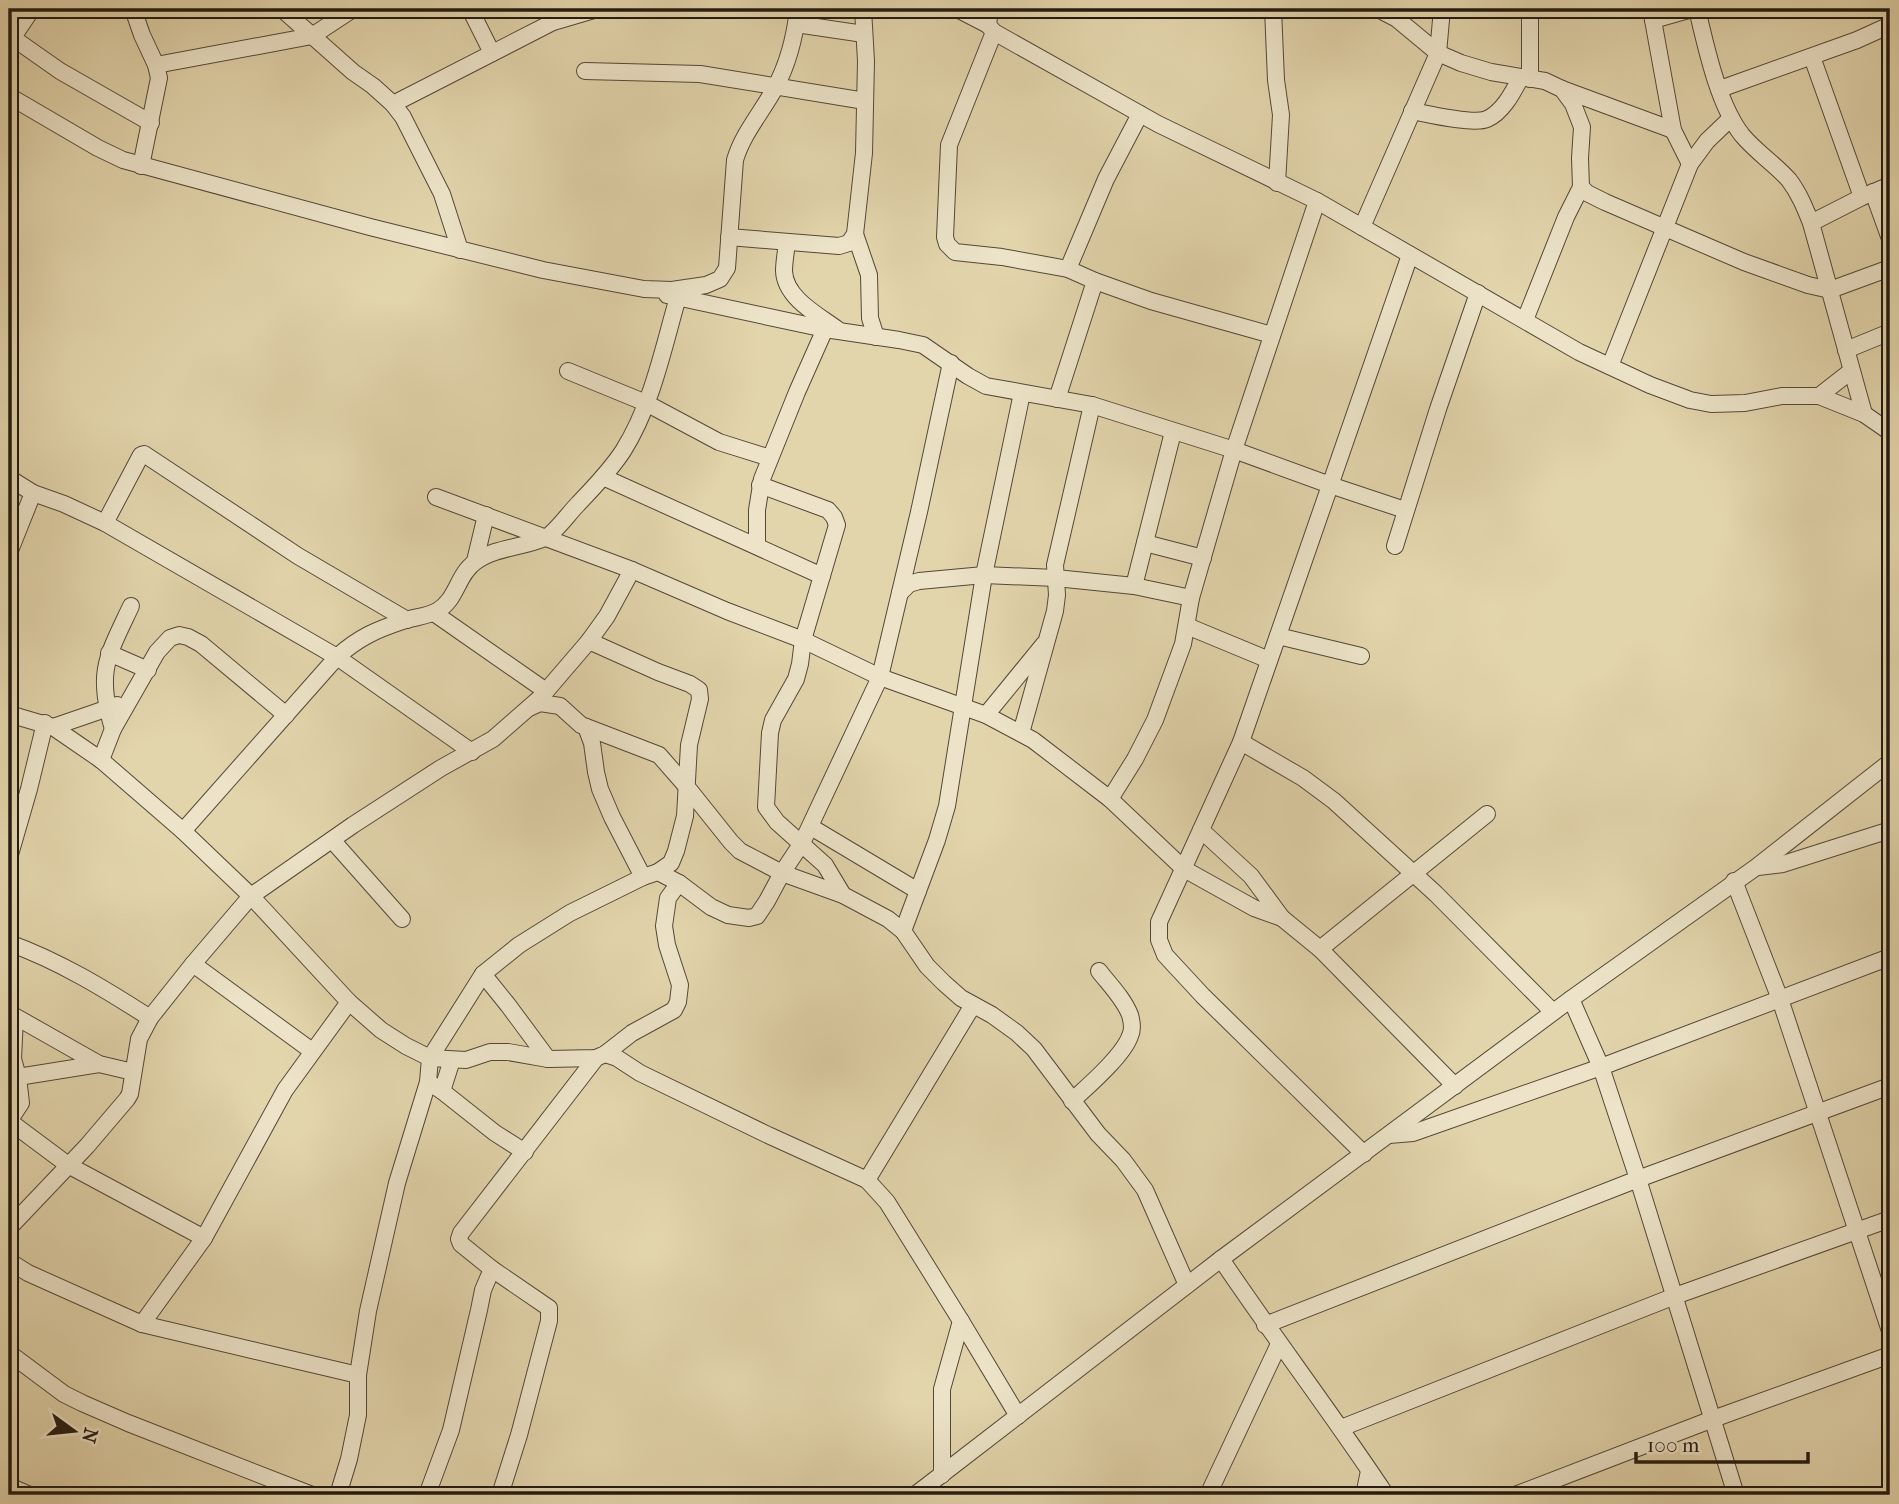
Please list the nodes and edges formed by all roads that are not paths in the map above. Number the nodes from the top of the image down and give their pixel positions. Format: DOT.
graph roads {
  1 [pos="32,9"];
  2 [pos="133,9"];
  3 [pos="282,9"];
  4 [pos="353,9"];
  5 [pos="470,9"];
  6 [pos="594,9"];
  7 [pos="863,9"];
  8 [pos="957,9"];
  9 [pos="1273,9"];
  10 [pos="1378,9"];
  11 [pos="1442,9"];
  12 [pos="1530,9"];
  13 [pos="1694,9"];
  14 [pos="1888,9"];
  15 [pos="1652,14"];
  16 [pos="1890,14"];
  17 [pos="797,16"];
  18 [pos="991,22"];
  19 [pos="1890,25"];
  20 [pos="864,34"];
  21 [pos="312,36"];
  22 [pos="1009,40"];
  23 [pos="11,41"];
  24 [pos="989,49"];
  25 [pos="492,53"];
  26 [pos="1438,53"];
  27 [pos="1812,57"];
  28 [pos="156,65"];
  29 [pos="585,71"];
  30 [pos="1525,78"];
  31 [pos="776,87"];
  32 [pos="1562,89"];
  33 [pos="1720,89"];
  34 [pos="9,96"];
  35 [pos="865,101"];
  36 [pos="393,104"];
  37 [pos="1412,111"];
  38 [pos="1140,114"];
  39 [pos="1731,118"];
  40 [pos="151,123"];
  41 [pos="1673,130"];
  42 [pos="1690,164"];
  43 [pos="141,166"];
  44 [pos="1277,183"];
  45 [pos="1890,185"];
  46 [pos="1581,187"];
  47 [pos="1868,195"];
  48 [pos="1317,201"];
  49 [pos="1811,223"];
  50 [pos="1664,226"];
  51 [pos="1362,227"];
  52 [pos="855,234"];
  53 [pos="729,237"];
  54 [pos="1890,239"];
  55 [pos="787,243"];
  56 [pos="460,250"];
  57 [pos="1410,255"];
  58 [pos="1890,268"];
  59 [pos="1068,269"];
  60 [pos="1095,281"];
  61 [pos="644,289"];
  62 [pos="1830,290"];
  63 [pos="1478,293"];
  64 [pos="678,297"];
  65 [pos="870,318"];
  66 [pos="1525,320"];
  67 [pos="835,330"];
  68 [pos="1890,332"];
  69 [pos="1272,335"];
  70 [pos="876,337"];
  71 [pos="1846,351"];
  72 [pos="951,363"];
  73 [pos="1610,366"];
  74 [pos="1851,371"];
  75 [pos="568,372"];
  76 [pos="1021,394"];
  77 [pos="1819,396"];
  78 [pos="1057,399"];
  79 [pos="646,403"];
  80 [pos="1092,405"];
  81 [pos="1864,414"];
  82 [pos="1172,432"];
  83 [pos="1890,432"];
  84 [pos="1234,450"];
  85 [pos="770,458"];
  86 [pos="603,477"];
  87 [pos="9,478"];
  88 [pos="760,485"];
  89 [pos="1330,485"];
  90 [pos="33,493"];
  91 [pos="436,497"];
  92 [pos="1405,510"];
  93 [pos="486,515"];
  94 [pos="104,523"];
  95 [pos="547,537"];
  96 [pos="1146,543"];
  97 [pos="757,545"];
  98 [pos="1395,546"];
  99 [pos="9,553"];
  100 [pos="1203,558"];
  101 [pos="475,561"];
  102 [pos="632,570"];
  103 [pos="984,575"];
  104 [pos="822,576"];
  105 [pos="1056,578"];
  106 [pos="1133,586"];
  107 [pos="900,593"];
  108 [pos="1191,598"];
  109 [pos="131,606"];
  110 [pos="434,613"];
  111 [pos="407,620"];
  112 [pos="1187,626"];
  113 [pos="1278,636"];
  114 [pos="1047,639"];
  115 [pos="803,640"];
  116 [pos="589,641"];
  117 [pos="109,653"];
  118 [pos="1361,656"];
  119 [pos="337,657"];
  120 [pos="1269,660"];
  121 [pos="148,670"];
  122 [pos="880,677"];
  123 [pos="546,691"];
  124 [pos="131,698"];
  125 [pos="963,707"];
  126 [pos="107,709"];
  127 [pos="527,709"];
  128 [pos="9,714"];
  129 [pos="286,715"];
  130 [pos="986,715"];
  131 [pos="49,725"];
  132 [pos="586,727"];
  133 [pos="113,729"];
  134 [pos="1021,733"];
  135 [pos="1241,741"];
  136 [pos="472,752"];
  137 [pos="101,760"];
  138 [pos="1890,762"];
  139 [pos="687,787"];
  140 [pos="1110,799"];
  141 [pos="1487,814"];
  142 [pos="811,827"];
  143 [pos="1201,830"];
  144 [pos="1890,830"];
  145 [pos="183,831"];
  146 [pos="332,840"];
  147 [pos="803,843"];
  148 [pos="9,858"];
  149 [pos="1755,868"];
  150 [pos="1184,869"];
  151 [pos="782,873"];
  152 [pos="1413,873"];
  153 [pos="651,875"];
  154 [pos="1734,881"];
  155 [pos="679,883"];
  156 [pos="918,891"];
  157 [pos="843,895"];
  158 [pos="251,896"];
  159 [pos="1282,918"];
  160 [pos="402,919"];
  161 [pos="903,930"];
  162 [pos="9,943"];
  163 [pos="1320,949"];
  164 [pos="1890,957"];
  165 [pos="193,964"];
  166 [pos="1099,971"];
  167 [pos="483,974"];
  168 [pos="1571,999"];
  169 [pos="1780,999"];
  170 [pos="349,1003"];
  171 [pos="973,1005"];
  172 [pos="1553,1012"];
  173 [pos="12,1015"];
  174 [pos="150,1018"];
  175 [pos="312,1051"];
  176 [pos="601,1056"];
  177 [pos="430,1058"];
  178 [pos="548,1059"];
  179 [pos="452,1060"];
  180 [pos="99,1064"];
  181 [pos="1601,1067"];
  182 [pos="133,1072"];
  183 [pos="18,1077"];
  184 [pos="428,1082"];
  185 [pos="1455,1086"];
  186 [pos="1890,1086"];
  187 [pos="442,1091"];
  188 [pos="1072,1101"];
  189 [pos="1817,1112"];
  190 [pos="9,1121"];
  191 [pos="1388,1135"];
  192 [pos="525,1152"];
  193 [pos="1364,1154"];
  194 [pos="68,1165"];
  195 [pos="1638,1179"];
  196 [pos="867,1180"];
  197 [pos="1890,1219"];
  198 [pos="9,1228"];
  199 [pos="1857,1232"];
  200 [pos="204,1238"];
  201 [pos="1221,1259"];
  202 [pos="9,1261"];
  203 [pos="492,1269"];
  204 [pos="1187,1285"];
  205 [pos="1675,1296"];
  206 [pos="961,1321"];
  207 [pos="142,1324"];
  208 [pos="1265,1325"];
  209 [pos="1890,1331"];
  210 [pos="1279,1344"];
  211 [pos="9,1353"];
  212 [pos="1890,1355"];
  213 [pos="358,1375"];
  214 [pos="1018,1416"];
  215 [pos="1713,1419"];
  216 [pos="1341,1428"];
  217 [pos="1369,1471"];
  218 [pos="942,1475"];
  219 [pos="9,1486"];
  220 [pos="1890,1493"];
  221 [pos="30,1495"];
  222 [pos="312,1495"];
  223 [pos="338,1495"];
  224 [pos="427,1495"];
  225 [pos="500,1495"];
  226 [pos="915,1495"];
  227 [pos="1208,1495"];
  228 [pos="1364,1495"];
  229 [pos="1386,1495"];
  230 [pos="1515,1495"];
  231 [pos="1736,1495"];
  232 [pos="1885,1495"];
  1 -- 23 [label="street"];
  2 -- 28 [label="street"];
  3 -- 21 [label="street"];
  4 -- 21 [label="street"];
  5 -- 25 [label="street"];
  6 -- 25 [label="street"];
  7 -- 20 [label="street"];
  8 -- 18 [label="street"];
  9 -- 44 [label="street"];
  10 -- 26 [label="street"];
  11 -- 26 [label="street"];
  12 -- 30 [label="street"];
  13 -- 15 [label="street"];
  13 -- 33 [label="street"];
  14 -- 16 [label="street"];
  15 -- 41 [label="street"];
  17 -- 20 [label="street"];
  17 -- 31 [label="street"];
  18 -- 22 [label="street"];
  18 -- 24 [label="street"];
  19 -- 27 [label="street"];
  20 -- 35 [label="street"];
  21 -- 28 [label="street"];
  21 -- 36 [label="street"];
  22 -- 24 [label="street"];
  22 -- 38 [label="street"];
  23 -- 40 [label="street"];
  24 -- 59 [label="street"];
  25 -- 36 [label="street"];
  26 -- 30 [label="street"];
  26 -- 37 [label="street"];
  27 -- 33 [label="street"];
  27 -- 47 [label="street"];
  28 -- 40 [label="street"];
  29 -- 31 [label="street"];
  30 -- 32 [label="street"];
  30 -- 37 [label="street"];
  31 -- 35 [label="street"];
  31 -- 53 [label="street"];
  32 -- 41 [label="street"];
  32 -- 46 [label="street"];
  33 -- 39 [label="street"];
  34 -- 43 [label="street"];
  35 -- 52 [label="street"];
  36 -- 56 [label="street"];
  37 -- 51 [label="street"];
  38 -- 44 [label="street"];
  38 -- 59 [label="street"];
  39 -- 42 [label="street"];
  39 -- 49 [label="street"];
  40 -- 43 [label="street"];
  41 -- 42 [label="street"];
  42 -- 50 [label="street"];
  43 -- 56 [label="street"];
  44 -- 48 [label="street"];
  45 -- 47 [label="street"];
  46 -- 50 [label="street"];
  46 -- 66 [label="street"];
  47 -- 49 [label="street"];
  47 -- 54 [label="street"];
  48 -- 51 [label="street"];
  48 -- 69 [label="street"];
  49 -- 62 [label="street"];
  50 -- 62 [label="street"];
  50 -- 73 [label="street"];
  51 -- 57 [label="street"];
  52 -- 55 [label="street"];
  52 -- 65 [label="street"];
  53 -- 55 [label="street"];
  53 -- 61 [label="street"];
  55 -- 67 [label="street"];
  56 -- 61 [label="street"];
  57 -- 63 [label="street"];
  57 -- 89 [label="street"];
  58 -- 62 [label="street"];
  59 -- 60 [label="street"];
  60 -- 69 [label="street"];
  60 -- 78 [label="street"];
  61 -- 64 [label="street"];
  62 -- 71 [label="street"];
  63 -- 66 [label="street"];
  63 -- 92 [label="street"];
  64 -- 67 [label="street"];
  64 -- 79 [label="street"];
  65 -- 67 [label="street"];
  65 -- 70 [label="street"];
  66 -- 73 [label="street"];
  67 -- 70 [label="street"];
  67 -- 85 [label="street"];
  68 -- 71 [label="street"];
  69 -- 84 [label="street"];
  70 -- 72 [label="street"];
  71 -- 74 [label="street"];
  72 -- 76 [label="street"];
  72 -- 107 [label="street"];
  73 -- 77 [label="street"];
  74 -- 77 [label="street"];
  74 -- 81 [label="street"];
  75 -- 79 [label="street"];
  76 -- 78 [label="street"];
  76 -- 103 [label="street"];
  77 -- 81 [label="street"];
  78 -- 80 [label="street"];
  79 -- 85 [label="street"];
  79 -- 86 [label="street"];
  80 -- 82 [label="street"];
  80 -- 105 [label="street"];
  81 -- 83 [label="street"];
  82 -- 84 [label="street"];
  82 -- 96 [label="street"];
  84 -- 89 [label="street"];
  84 -- 100 [label="street"];
  85 -- 88 [label="street"];
  86 -- 95 [label="street"];
  86 -- 97 [label="street"];
  87 -- 90 [label="street"];
  88 -- 97 [label="street"];
  88 -- 104 [label="street"];
  89 -- 92 [label="street"];
  89 -- 113 [label="street"];
  90 -- 94 [label="street"];
  90 -- 99 [label="street"];
  91 -- 93 [label="street"];
  92 -- 98 [label="street"];
  93 -- 95 [label="street"];
  93 -- 101 [label="street"];
  94 -- 111 [label="street"];
  94 -- 119 [label="street"];
  95 -- 101 [label="street"];
  95 -- 102 [label="street"];
  96 -- 100 [label="street"];
  96 -- 106 [label="street"];
  97 -- 104 [label="street"];
  100 -- 108 [label="street"];
  101 -- 110 [label="street"];
  102 -- 115 [label="street"];
  102 -- 116 [label="street"];
  103 -- 105 [label="street"];
  103 -- 107 [label="street"];
  103 -- 125 [label="street"];
  104 -- 115 [label="street"];
  105 -- 106 [label="street"];
  105 -- 114 [label="street"];
  106 -- 108 [label="street"];
  107 -- 122 [label="street"];
  108 -- 112 [label="street"];
  109 -- 117 [label="street"];
  110 -- 111 [label="street"];
  110 -- 123 [label="street"];
  111 -- 119 [label="street"];
  112 -- 120 [label="street"];
  112 -- 140 [label="street"];
  113 -- 118 [label="street"];
  113 -- 120 [label="street"];
  114 -- 130 [label="street"];
  114 -- 134 [label="street"];
  115 -- 122 [label="street"];
  115 -- 147 [label="street"];
  116 -- 123 [label="street"];
  116 -- 139 [label="street"];
  117 -- 121 [label="street"];
  117 -- 126 [label="street"];
  119 -- 129 [label="street"];
  119 -- 136 [label="street"];
  120 -- 135 [label="street"];
  121 -- 124 [label="street"];
  121 -- 129 [label="street"];
  122 -- 125 [label="street"];
  122 -- 142 [label="street"];
  123 -- 127 [label="street"];
  124 -- 126 [label="street"];
  124 -- 133 [label="street"];
  125 -- 130 [label="street"];
  125 -- 156 [label="street"];
  126 -- 131 [label="street"];
  126 -- 133 [label="street"];
  127 -- 132 [label="street"];
  127 -- 136 [label="street"];
  128 -- 131 [label="street"];
  129 -- 145 [label="street"];
  130 -- 134 [label="street"];
  131 -- 137 [label="street"];
  131 -- 148 [label="street"];
  132 -- 139 [label="street"];
  132 -- 153 [label="street"];
  133 -- 137 [label="street"];
  134 -- 140 [label="street"];
  135 -- 143 [label="street"];
  135 -- 152 [label="street"];
  136 -- 146 [label="street"];
  137 -- 145 [label="street"];
  138 -- 149 [label="street"];
  139 -- 151 [label="street"];
  139 -- 153 [label="street"];
  140 -- 150 [label="street"];
  141 -- 152 [label="street"];
  142 -- 147 [label="street"];
  142 -- 156 [label="street"];
  143 -- 150 [label="street"];
  143 -- 159 [label="street"];
  144 -- 149 [label="street"];
  145 -- 158 [label="street"];
  146 -- 158 [label="street"];
  146 -- 160 [label="street"];
  147 -- 151 [label="street"];
  147 -- 157 [label="street"];
  149 -- 154 [label="street"];
  150 -- 159 [label="street"];
  150 -- 193 [label="street"];
  151 -- 155 [label="street"];
  151 -- 157 [label="street"];
  152 -- 163 [label="street"];
  152 -- 172 [label="street"];
  153 -- 155 [label="street"];
  153 -- 167 [label="street"];
  154 -- 168 [label="street"];
  154 -- 169 [label="street"];
  155 -- 176 [label="street"];
  156 -- 161 [label="street"];
  157 -- 161 [label="street"];
  158 -- 165 [label="street"];
  158 -- 170 [label="street"];
  159 -- 163 [label="street"];
  161 -- 171 [label="street"];
  162 -- 174 [label="street"];
  163 -- 185 [label="street"];
  164 -- 169 [label="street"];
  165 -- 174 [label="street"];
  165 -- 175 [label="street"];
  166 -- 188 [label="street"];
  167 -- 177 [label="street"];
  167 -- 178 [label="street"];
  168 -- 172 [label="street"];
  168 -- 181 [label="street"];
  169 -- 181 [label="street"];
  169 -- 189 [label="street"];
  170 -- 175 [label="street"];
  170 -- 177 [label="street"];
  171 -- 188 [label="street"];
  171 -- 196 [label="street"];
  172 -- 185 [label="street"];
  173 -- 180 [label="street"];
  173 -- 183 [label="street"];
  174 -- 182 [label="street"];
  175 -- 200 [label="street"];
  176 -- 178 [label="street"];
  176 -- 192 [label="street"];
  176 -- 196 [label="street"];
  177 -- 179 [label="street"];
  177 -- 184 [label="street"];
  178 -- 179 [label="street"];
  179 -- 187 [label="street"];
  180 -- 182 [label="street"];
  180 -- 183 [label="street"];
  181 -- 191 [label="street"];
  181 -- 195 [label="street"];
  182 -- 194 [label="street"];
  183 -- 190 [label="street"];
  184 -- 187 [label="street"];
  184 -- 213 [label="street"];
  185 -- 191 [label="street"];
  186 -- 189 [label="street"];
  187 -- 192 [label="street"];
  188 -- 204 [label="street"];
  189 -- 195 [label="street"];
  189 -- 199 [label="street"];
  190 -- 194 [label="street"];
  191 -- 193 [label="street"];
  192 -- 203 [label="street"];
  193 -- 201 [label="street"];
  194 -- 198 [label="street"];
  194 -- 200 [label="street"];
  195 -- 205 [label="street"];
  195 -- 208 [label="street"];
  196 -- 206 [label="street"];
  197 -- 199 [label="street"];
  199 -- 205 [label="street"];
  199 -- 209 [label="street"];
  200 -- 207 [label="street"];
  201 -- 204 [label="street"];
  201 -- 208 [label="street"];
  202 -- 207 [label="street"];
  203 -- 224 [label="street"];
  203 -- 225 [label="street"];
  204 -- 214 [label="street"];
  205 -- 215 [label="street"];
  205 -- 216 [label="street"];
  206 -- 214 [label="street"];
  206 -- 218 [label="street"];
  207 -- 213 [label="street"];
  208 -- 210 [label="street"];
  210 -- 216 [label="street"];
  210 -- 227 [label="street"];
  211 -- 222 [label="street"];
  212 -- 215 [label="street"];
  213 -- 223 [label="street"];
  214 -- 218 [label="street"];
  215 -- 230 [label="street"];
  215 -- 231 [label="street"];
  216 -- 217 [label="street"];
  217 -- 228 [label="street"];
  217 -- 229 [label="street"];
  218 -- 226 [label="street"];
  219 -- 221 [label="street"];
  220 -- 232 [label="street"];
}
